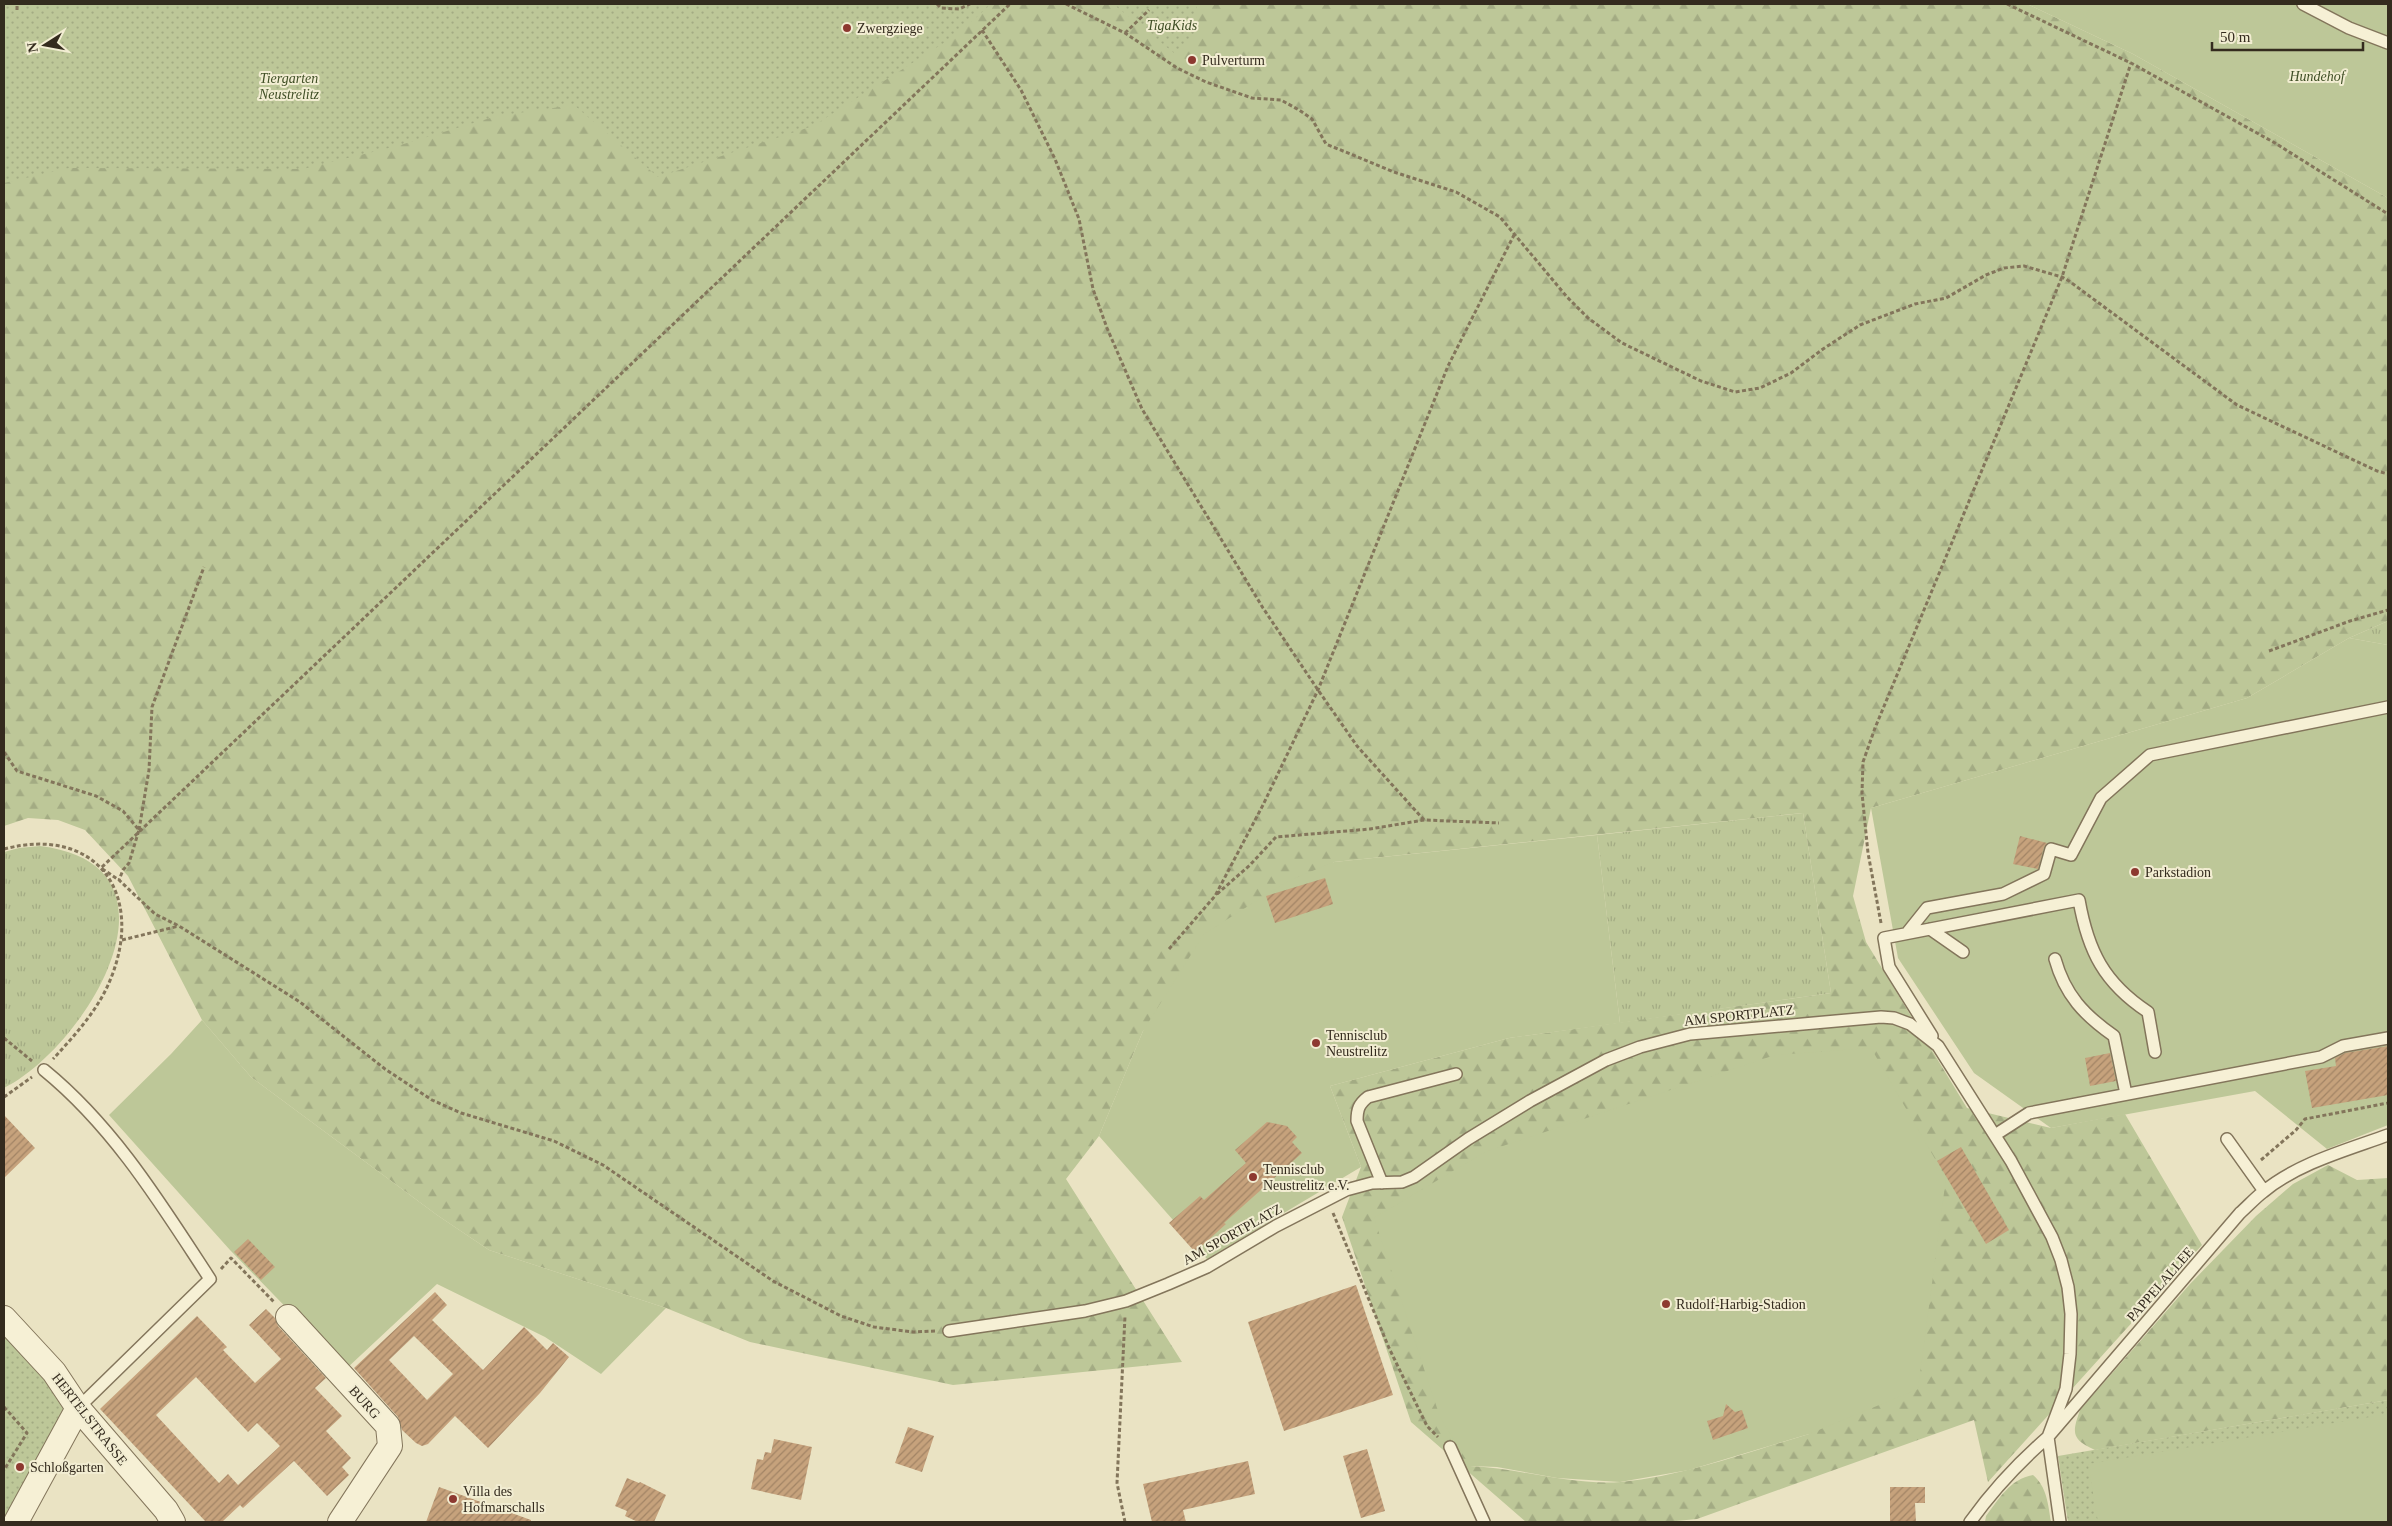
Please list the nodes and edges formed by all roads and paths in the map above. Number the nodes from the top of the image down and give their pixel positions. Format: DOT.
graph roads {
  1 [pos="18,4"];
  2 [pos="937,4"];
  3 [pos="970,4"];
  4 [pos="1010,4"];
  5 [pos="1066,4"];
  6 [pos="2007,4"];
  7 [pos="2303,4"];
  8 [pos="17,10"];
  9 [pos="1149,10"];
  10 [pos="982,30"];
  11 [pos="1125,34"];
  12 [pos="2388,43"];
  13 [pos="2131,63"];
  14 [pos="2388,214"];
  15 [pos="1514,234"];
  16 [pos="2062,277"];
  17 [pos="2388,474"];
  18 [pos="204,566"];
  19 [pos="2388,610"];
  20 [pos="2269,651"];
  21 [pos="1318,690"];
  22 [pos="2388,707"];
  23 [pos="4,753"];
  24 [pos="1424,820"];
  25 [pos="1499,823"];
  26 [pos="139,830"];
  27 [pos="4,849"];
  28 [pos="101,868"];
  29 [pos="119,880"];
  30 [pos="1215,896"];
  31 [pos="179,926"];
  32 [pos="1930,929"];
  33 [pos="1907,933"];
  34 [pos="1884,938"];
  35 [pos="122,940"];
  36 [pos="1169,948"];
  37 [pos="1964,952"];
  38 [pos="2055,959"];
  39 [pos="4,1038"];
  40 [pos="2388,1038"];
  41 [pos="1938,1046"];
  42 [pos="2155,1052"];
  43 [pos="44,1070"];
  44 [pos="1456,1074"];
  45 [pos="2126,1094"];
  46 [pos="4,1098"];
  47 [pos="2388,1103"];
  48 [pos="1995,1135"];
  49 [pos="2388,1135"];
  50 [pos="2227,1139"];
  51 [pos="2249,1171"];
  52 [pos="1382,1183"];
  53 [pos="2264,1191"];
  54 [pos="1327,1198"];
  55 [pos="210,1279"];
  56 [pos="1126,1301"];
  57 [pos="288,1317"];
  58 [pos="4,1318"];
  59 [pos="949,1331"];
  60 [pos="4,1407"];
  61 [pos="78,1408"];
  62 [pos="2048,1437"];
  63 [pos="1450,1447"];
  64 [pos="4,1470"];
  65 [pos="16,1522"];
  66 [pos="174,1522"];
  67 [pos="340,1522"];
  68 [pos="1125,1522"];
  69 [pos="1484,1522"];
  70 [pos="1970,1522"];
  71 [pos="2060,1522"];
  1 -- 8 [label="path"];
  2 -- 3 [label="path"];
  4 -- 10 [label="path"];
  5 -- 11 [label="path"];
  6 -- 13 [label="path"];
  7 -- 12 [label="lane"];
  9 -- 11 [label="path"];
  10 -- 21 [label="path"];
  10 -- 26 [label="path"];
  11 -- 15 [label="path"];
  13 -- 14 [label="path"];
  13 -- 16 [label="path"];
  15 -- 16 [label="path"];
  15 -- 21 [label="path"];
  16 -- 17 [label="path"];
  16 -- 34 [label="path"];
  18 -- 26 [label="path"];
  19 -- 20 [label="path"];
  21 -- 24 [label="path"];
  21 -- 30 [label="path"];
  22 -- 33 [label="lane"];
  23 -- 26 [label="path"];
  24 -- 25 [label="path"];
  24 -- 30 [label="path"];
  26 -- 28 [label="path"];
  26 -- 29 [label="path"];
  27 -- 28 [label="path"];
  28 -- 29 [label="path"];
  28 -- 35 [label="path"];
  29 -- 31 [label="path"];
  30 -- 36 [label="path"];
  31 -- 35 [label="path"];
  31 -- 59 [label="path"];
  32 -- 33 [label="lane"];
  32 -- 37 [label="lane"];
  32 -- 42 [label="lane"];
  33 -- 34 [label="lane"];
  34 -- 41 [label="lane"];
  35 -- 43 [label="path"];
  38 -- 45 [label="lane"];
  39 -- 43 [label="path"];
  40 -- 45 [label="lane"];
  41 -- 48 [label="lane, AM SPORTPLATZ"];
  41 -- 52 [label="lane, AM SPORTPLATZ"];
  43 -- 46 [label="path"];
  43 -- 55 [label="lane"];
  44 -- 52 [label="lane"];
  45 -- 48 [label="lane"];
  47 -- 51 [label="path"];
  48 -- 62 [label="lane, AM SPORTPLATZ"];
  49 -- 53 [label="lane, PAPPELALLEE"];
  50 -- 51 [label="lane"];
  51 -- 53 [label="lane"];
  52 -- 54 [label="lane, AM SPORTPLATZ"];
  53 -- 62 [label="lane, PAPPELALLEE"];
  54 -- 56 [label="lane, AM SPORTPLATZ"];
  54 -- 63 [label="path"];
  55 -- 57 [label="path"];
  55 -- 61 [label="lane"];
  56 -- 59 [label="lane, AM SPORTPLATZ"];
  56 -- 68 [label="path"];
  57 -- 67 [label="street, BURG"];
  58 -- 61 [label="street, HERTELSTRASSE"];
  60 -- 64 [label="path"];
  61 -- 65 [label="street"];
  61 -- 66 [label="street, HERTELSTRASSE"];
  62 -- 70 [label="lane, PAPPELALLEE"];
  62 -- 71 [label="lane"];
  63 -- 69 [label="lane"];
}
